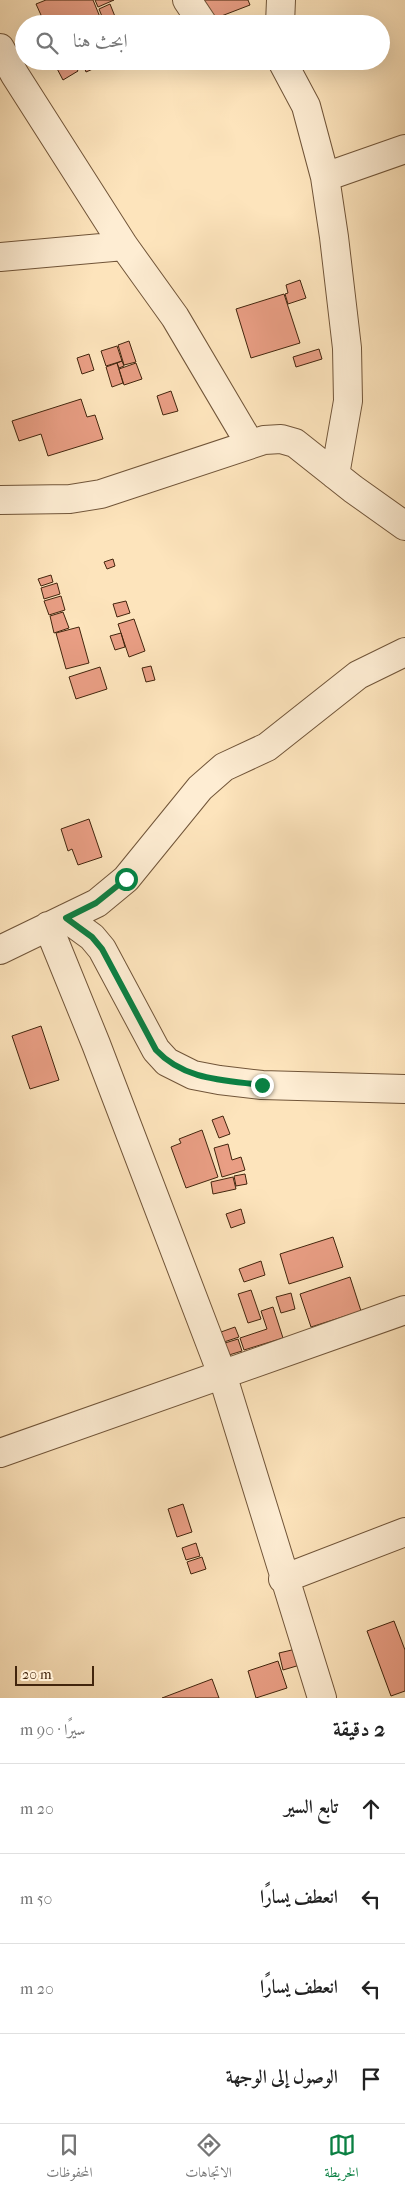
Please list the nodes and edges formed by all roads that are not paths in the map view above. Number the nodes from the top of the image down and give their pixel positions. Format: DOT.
graph roads {
  1 [pos="187,0"];
  2 [pos="280,0"];
  3 [pos="197,15"];
  4 [pos="280,15"];
  5 [pos="0,48"];
  6 [pos="287,70"];
  7 [pos="405,149"];
  8 [pos="325,177"];
  9 [pos="124,246"];
  10 [pos="0,257"];
  11 [pos="250,444"];
  12 [pos="335,475"];
  13 [pos="0,500"];
  14 [pos="405,526"];
  15 [pos="405,652"];
  16 [pos="57,922"];
  17 [pos="1,949"];
  18 [pos="405,1089"];
  19 [pos="405,1310"];
  20 [pos="222,1374"];
  21 [pos="0,1453"];
  22 [pos="405,1532"];
  23 [pos="283,1579"];
  24 [pos="322,1698"];
  1 -- 3 [label="street"];
  2 -- 4 [label="street"];
  5 -- 9 [label="street"];
  6 -- 8 [label="street"];
  7 -- 8 [label="street"];
  8 -- 12 [label="street"];
  9 -- 10 [label="street"];
  9 -- 11 [label="street"];
  11 -- 12 [label="street"];
  11 -- 13 [label="street"];
  12 -- 14 [label="street"];
  15 -- 16 [label="street"];
  16 -- 17 [label="street"];
  16 -- 18 [label="street"];
  16 -- 20 [label="street"];
  19 -- 20 [label="street"];
  20 -- 21 [label="street"];
  20 -- 23 [label="street"];
  22 -- 23 [label="street"];
  23 -- 24 [label="street"];
}
